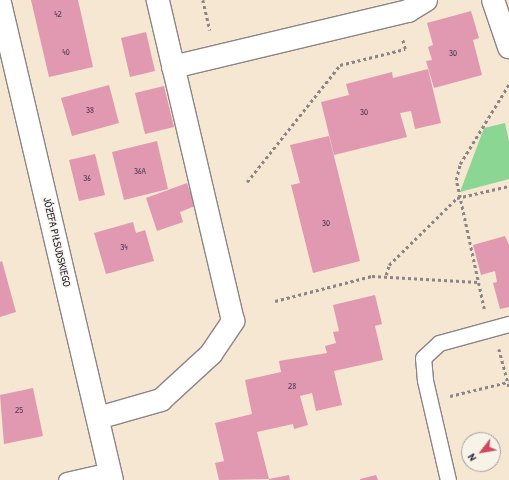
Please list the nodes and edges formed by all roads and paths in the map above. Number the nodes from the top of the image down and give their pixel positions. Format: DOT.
graph roads {
  1 [pos="158,0"];
  2 [pos="203,0"];
  3 [pos="426,0"];
  4 [pos="493,0"];
  5 [pos="0,3"];
  6 [pos="397,14"];
  7 [pos="210,30"];
  8 [pos="509,47"];
  9 [pos="173,67"];
  10 [pos="509,84"];
  11 [pos="247,182"];
  12 [pos="509,186"];
  13 [pos="457,198"];
  14 [pos="386,275"];
  15 [pos="478,282"];
  16 [pos="275,301"];
  17 [pos="509,324"];
  18 [pos="489,329"];
  19 [pos="508,382"];
  20 [pos="509,387"];
  21 [pos="430,401"];
  22 [pos="98,418"];
  23 [pos="111,475"];
  24 [pos="66,480"];
  25 [pos="448,480"];
  1 -- 9 [label="street"];
  2 -- 7 [label="path"];
  3 -- 6 [label="street"];
  4 -- 8 [label="street"];
  5 -- 22 [label="street, JÓZEFA PIŁSUDSKIEGO"];
  6 -- 9 [label="street"];
  6 -- 11 [label="path"];
  9 -- 22 [label="street"];
  10 -- 13 [label="path"];
  12 -- 13 [label="path"];
  13 -- 14 [label="path"];
  13 -- 15 [label="path"];
  14 -- 15 [label="path"];
  14 -- 16 [label="path"];
  15 -- 18 [label="path"];
  17 -- 18 [label="lane"];
  18 -- 19 [label="path"];
  18 -- 21 [label="lane"];
  19 -- 20 [label="path"];
  19 -- 21 [label="path"];
  21 -- 25 [label="lane"];
  22 -- 23 [label="street, JÓZEFA PIŁSUDSKIEGO"];
  23 -- 24 [label="lane"];
}
